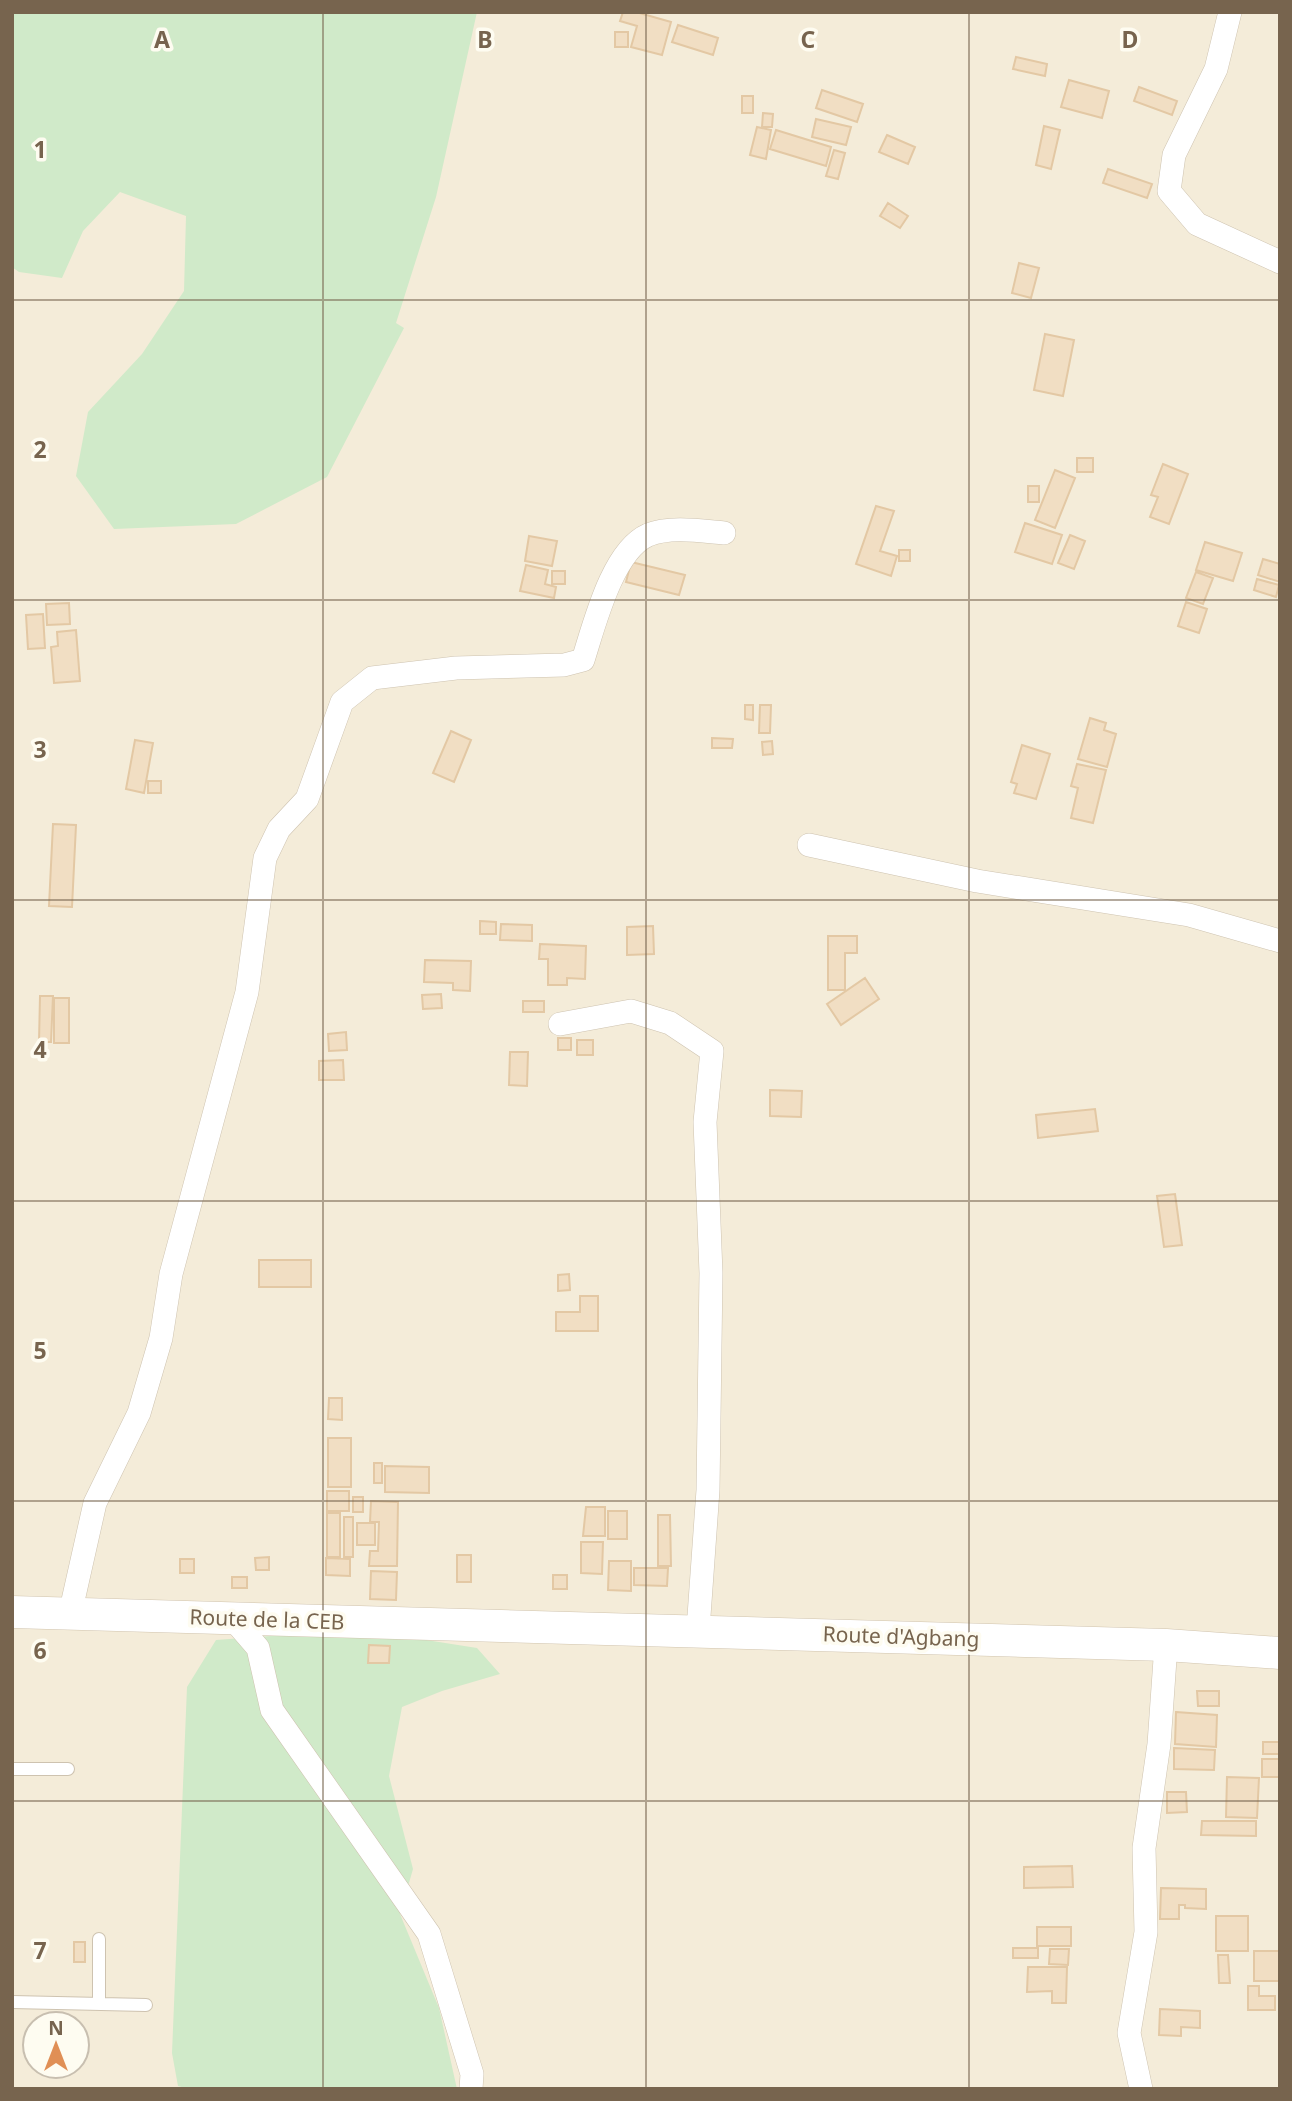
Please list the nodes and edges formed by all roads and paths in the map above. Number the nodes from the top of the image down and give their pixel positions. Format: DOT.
graph roads {
  1 [pos="1230,12"];
  2 [pos="1280,262"];
  3 [pos="724,533"];
  4 [pos="809,845"];
  5 [pos="1280,940"];
  6 [pos="560,1024"];
  7 [pos="12,1612"];
  8 [pos="70,1614"];
  9 [pos="233,1619"];
  10 [pos="522,1626"];
  11 [pos="698,1630"];
  12 [pos="1166,1644"];
  13 [pos="1280,1653"];
  14 [pos="12,1769"];
  15 [pos="68,1769"];
  16 [pos="99,1939"];
  17 [pos="12,2002"];
  18 [pos="99,2004"];
  19 [pos="146,2006"];
  20 [pos="478,2084"];
  21 [pos="1141,2089"];
  1 -- 2 [label="street"];
  3 -- 8 [label="street"];
  4 -- 5 [label="street"];
  6 -- 11 [label="street"];
  7 -- 8 [label="main road, Route de la CEB"];
  8 -- 9 [label="main road, Route de la CEB"];
  9 -- 10 [label="main road, Route de la CEB"];
  9 -- 20 [label="street"];
  10 -- 11 [label="main road, Route d'Agbang"];
  11 -- 12 [label="main road, Route d'Agbang"];
  12 -- 13 [label="main road, Route d'Agbang"];
  12 -- 21 [label="street"];
  14 -- 15 [label="lane"];
  16 -- 18 [label="lane"];
  17 -- 18 [label="lane"];
  18 -- 19 [label="lane"];
}
